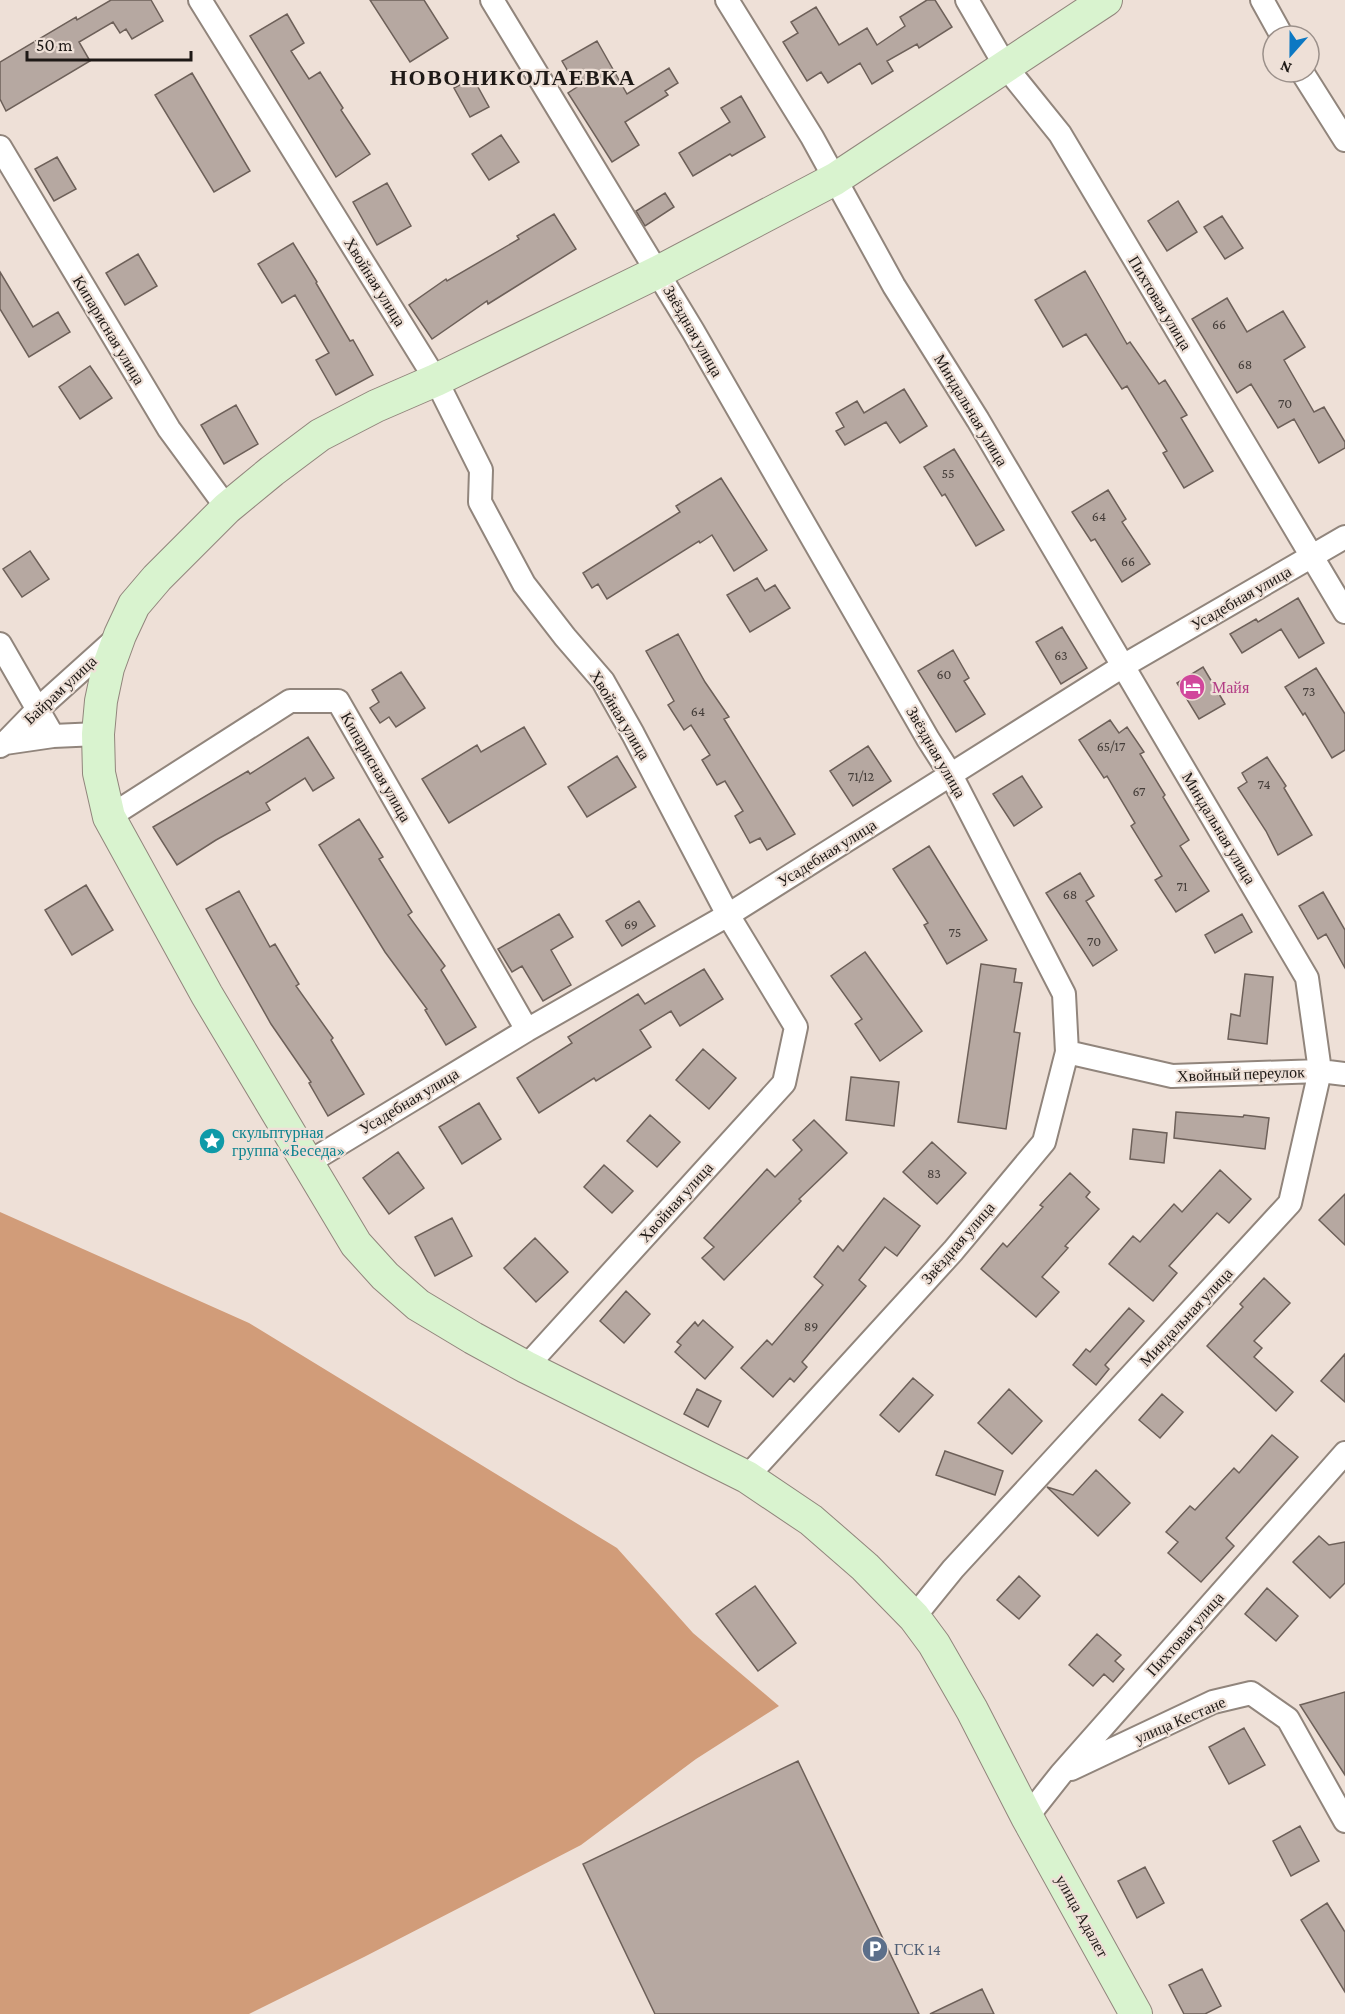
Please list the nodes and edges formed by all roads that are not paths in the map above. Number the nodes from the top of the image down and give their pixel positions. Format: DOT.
graph roads {
  1 [pos="200,0"];
  2 [pos="492,0"];
  3 [pos="727,0"];
  4 [pos="968,0"];
  5 [pos="1106,0"];
  6 [pos="1262,0"];
  7 [pos="1285,0"];
  8 [pos="1276,24"];
  9 [pos="1281,24"];
  10 [pos="1006,67"];
  11 [pos="1310,84"];
  12 [pos="1345,140"];
  13 [pos="0,147"];
  14 [pos="835,179"];
  15 [pos="658,272"];
  16 [pos="436,380"];
  17 [pos="227,508"];
  18 [pos="1345,537"];
  19 [pos="1313,557"];
  20 [pos="1345,612"];
  21 [pos="120,635"];
  22 [pos="0,644"];
  23 [pos="1123,666"];
  24 [pos="38,709"];
  25 [pos="98,734"];
  26 [pos="52,736"];
  27 [pos="3,744"];
  28 [pos="951,775"];
  29 [pos="109,817"];
  30 [pos="728,915"];
  31 [pos="527,1030"];
  32 [pos="1067,1052"];
  33 [pos="1320,1071"];
  34 [pos="1345,1074"];
  35 [pos="306,1164"];
  36 [pos="526,1367"];
  37 [pos="1345,1453"];
  38 [pos="747,1477"];
  39 [pos="914,1617"];
  40 [pos="1061,1774"];
  41 [pos="1027,1817"];
  42 [pos="1345,1821"];
  43 [pos="1136,2014"];
  1 -- 16 [label="street, Хвойная улица"];
  2 -- 15 [label="street, Звёздная улица"];
  3 -- 14 [label="street, Миндальная улица"];
  4 -- 10 [label="street, Пихтовая улица"];
  5 -- 10 [label="street, улица Адалет"];
  6 -- 8 [label="street"];
  7 -- 9 [label="street"];
  10 -- 14 [label="street, улица Адалет"];
  10 -- 19 [label="street, Пихтовая улица"];
  11 -- 12 [label="street"];
  13 -- 17 [label="street, Кипарисная улица"];
  14 -- 15 [label="street, улица Адалет"];
  14 -- 23 [label="street, Миндальная улица"];
  15 -- 16 [label="street, улица Адалет"];
  15 -- 28 [label="street, Звёздная улица"];
  16 -- 17 [label="street, улица Адалет"];
  16 -- 30 [label="street, Хвойная улица"];
  17 -- 21 [label="street, улица Адалет"];
  18 -- 19 [label="street, Усадебная улица"];
  19 -- 20 [label="street, Пихтовая улица"];
  19 -- 23 [label="street, Усадебная улица"];
  21 -- 24 [label="street, Байрам улица"];
  21 -- 25 [label="street, улица Адалет"];
  22 -- 24 [label="street"];
  23 -- 28 [label="street, Усадебная улица"];
  23 -- 33 [label="street, Миндальная улица"];
  24 -- 26 [label="street"];
  24 -- 27 [label="street, Байрам улица"];
  25 -- 26 [label="street"];
  25 -- 29 [label="street, улица Адалет"];
  26 -- 27 [label="street"];
  28 -- 30 [label="street, Усадебная улица"];
  28 -- 32 [label="street, Звёздная улица"];
  29 -- 31 [label="street, Кипарисная улица"];
  29 -- 35 [label="street, улица Адалет"];
  30 -- 31 [label="street, Усадебная улица"];
  30 -- 36 [label="street, Хвойная улица"];
  31 -- 35 [label="street, Усадебная улица"];
  32 -- 33 [label="street, Хвойный переулок"];
  32 -- 38 [label="street, Звёздная улица"];
  33 -- 34 [label="street, Хвойный переулок"];
  33 -- 39 [label="street, Миндальная улица"];
  35 -- 36 [label="street, улица Адалет"];
  36 -- 38 [label="street, улица Адалет"];
  37 -- 40 [label="street, Пихтовая улица"];
  38 -- 39 [label="street, улица Адалет"];
  39 -- 41 [label="street, улица Адалет"];
  40 -- 41 [label="street, Пихтовая улица"];
  40 -- 42 [label="street, улица Кестане"];
  41 -- 43 [label="street, улица Адалет"];
}
